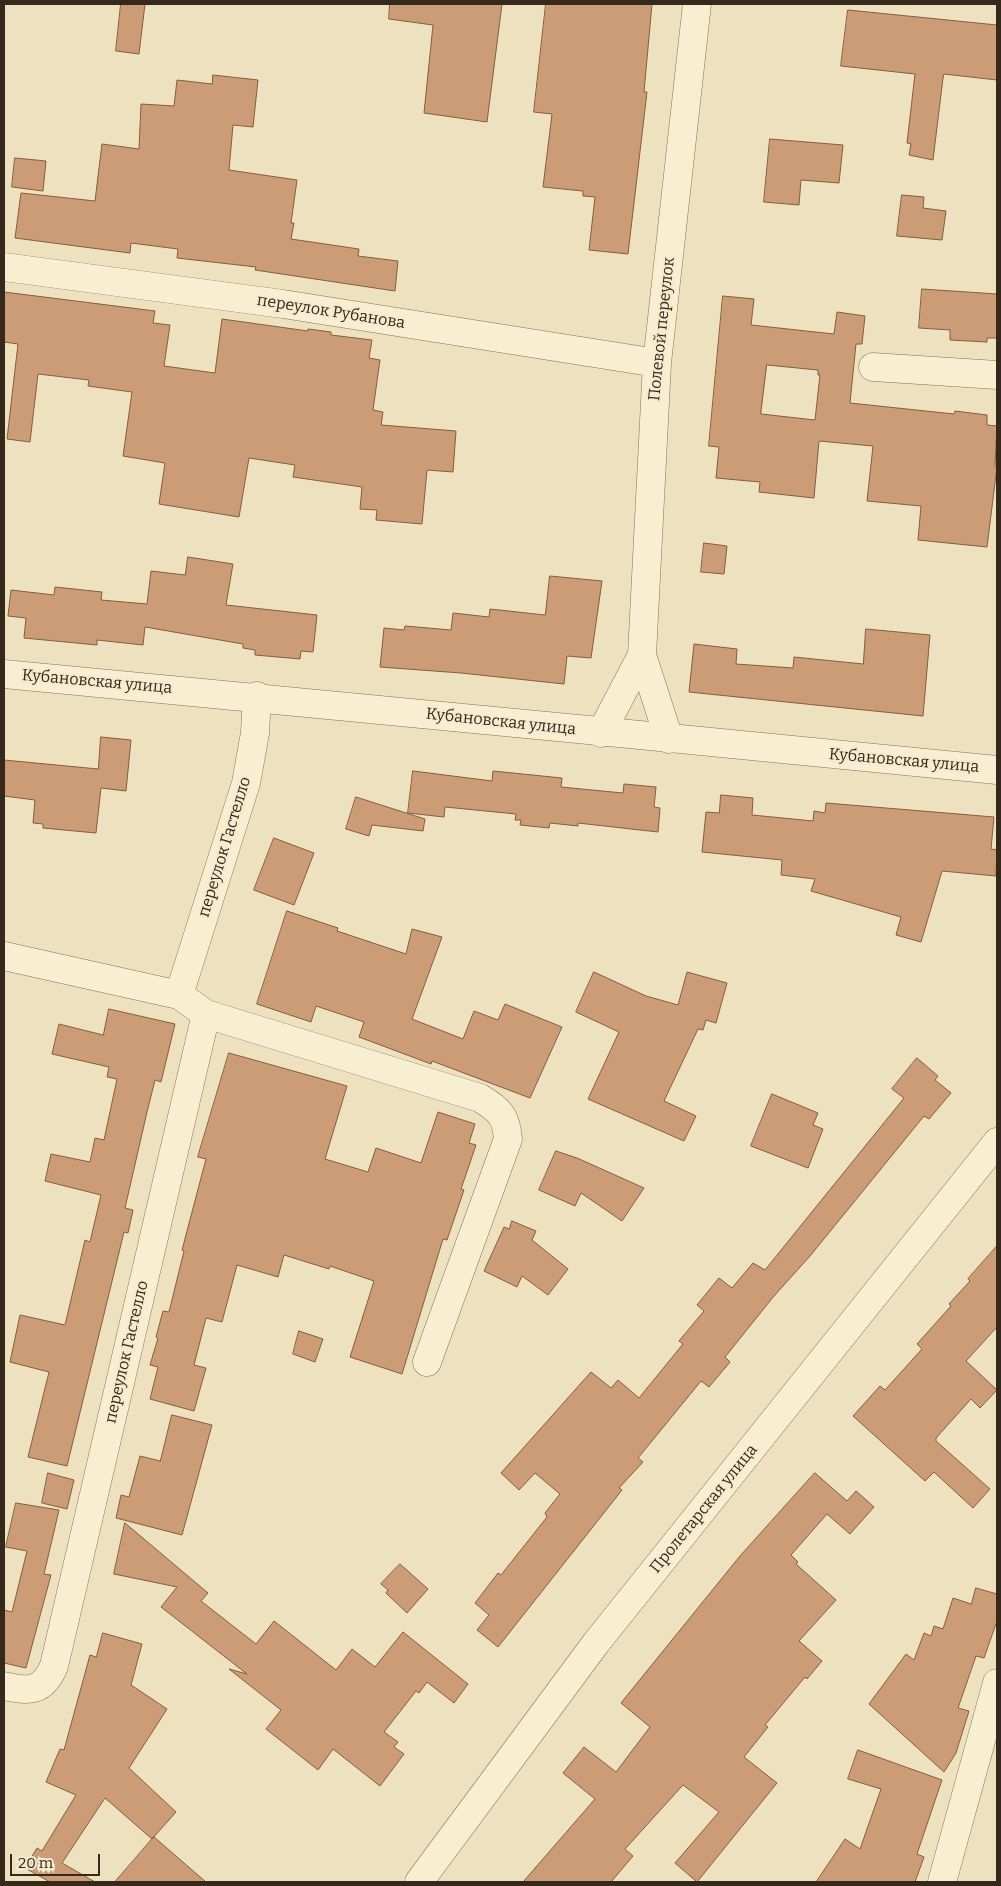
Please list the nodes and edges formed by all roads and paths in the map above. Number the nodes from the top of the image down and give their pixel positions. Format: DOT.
graph roads {
  1 [pos="697,4"];
  2 [pos="4,267"];
  3 [pos="657,363"];
  4 [pos="873,367"];
  5 [pos="997,375"];
  6 [pos="642,655"];
  7 [pos="4,674"];
  8 [pos="257,696"];
  9 [pos="601,732"];
  10 [pos="669,739"];
  11 [pos="997,770"];
  12 [pos="4,956"];
  13 [pos="179,995"];
  14 [pos="206,1014"];
  15 [pos="997,1142"];
  16 [pos="427,1362"];
  17 [pos="997,1683"];
  18 [pos="4,1686"];
  19 [pos="419,1882"];
  20 [pos="942,1882"];
  1 -- 3 [label="street, Полевой переулок"];
  2 -- 3 [label="street, переулок Рубанова"];
  3 -- 6 [label="street, Полевой переулок"];
  4 -- 5 [label="street"];
  6 -- 9 [label="street, Полевой переулок"];
  6 -- 10 [label="street, Полевой переулок"];
  7 -- 8 [label="street, Кубановская улица"];
  8 -- 9 [label="street, Кубановская улица"];
  8 -- 13 [label="street, переулок Гастелло"];
  9 -- 10 [label="street, Кубановская улица"];
  10 -- 11 [label="street, Кубановская улица"];
  12 -- 13 [label="street"];
  13 -- 14 [label="street"];
  14 -- 16 [label="street"];
  14 -- 18 [label="street, переулок Гастелло"];
  15 -- 19 [label="street, Пролетарская улица"];
  17 -- 20 [label="street"];
}
